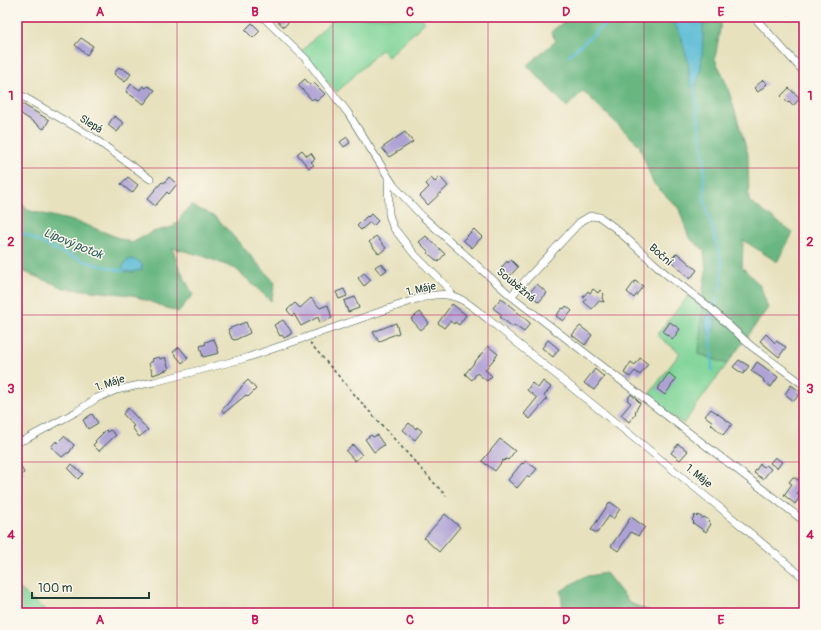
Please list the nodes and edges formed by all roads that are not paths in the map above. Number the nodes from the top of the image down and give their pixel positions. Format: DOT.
graph roads {
  1 [pos="263,17"];
  2 [pos="754,17"];
  3 [pos="804,72"];
  4 [pos="17,94"];
  5 [pos="388,177"];
  6 [pos="150,179"];
  7 [pos="451,295"];
  8 [pos="511,296"];
  9 [pos="804,385"];
  10 [pos="17,442"];
  11 [pos="804,521"];
  12 [pos="804,578"];
  1 -- 5 [label="street, Souběžná"];
  2 -- 3 [label="street"];
  4 -- 6 [label="street, Slepá"];
  5 -- 7 [label="street"];
  5 -- 8 [label="street, Souběžná"];
  7 -- 10 [label="street, 1. Máje"];
  7 -- 12 [label="street, 1. Máje"];
  8 -- 9 [label="street, Boční"];
  8 -- 11 [label="street, Souběžná"];
}
